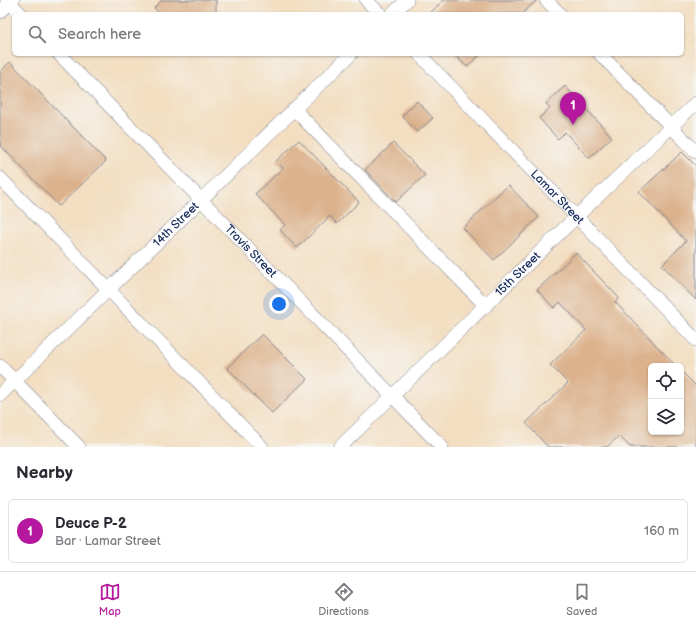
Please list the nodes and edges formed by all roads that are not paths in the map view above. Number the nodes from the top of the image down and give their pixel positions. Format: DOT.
graph roads {
  1 [pos="366,0"];
  2 [pos="407,0"];
  3 [pos="546,0"];
  4 [pos="10,1"];
  5 [pos="0,12"];
  6 [pos="19,12"];
  7 [pos="378,12"];
  8 [pos="394,12"];
  9 [pos="558,12"];
  10 [pos="61,56"];
  11 [pos="349,56"];
  12 [pos="421,56"];
  13 [pos="602,56"];
  14 [pos="696,103"];
  15 [pos="294,109"];
  16 [pos="671,126"];
  17 [pos="696,152"];
  18 [pos="0,178"];
  19 [pos="201,200"];
  20 [pos="577,216"];
  21 [pos="109,290"];
  22 [pos="486,306"];
  23 [pos="696,340"];
  24 [pos="0,366"];
  25 [pos="15,381"];
  26 [pos="0,395"];
  27 [pos="393,397"];
  28 [pos="79,447"];
  29 [pos="262,447"];
  30 [pos="340,447"];
  31 [pos="442,447"];
  1 -- 7 [label="street"];
  2 -- 8 [label="street"];
  3 -- 9 [label="street"];
  4 -- 5 [label="street"];
  4 -- 6 [label="street"];
  10 -- 19 [label="street, Travis Street"];
  11 -- 15 [label="street, 14th Street"];
  12 -- 20 [label="street, Lamar Street"];
  13 -- 16 [label="street"];
  14 -- 16 [label="street, 15th Street"];
  15 -- 19 [label="street, 14th Street"];
  15 -- 22 [label="street"];
  16 -- 17 [label="street"];
  16 -- 20 [label="street, 15th Street"];
  18 -- 21 [label="street"];
  19 -- 21 [label="street, 14th Street"];
  19 -- 27 [label="street, Travis Street"];
  20 -- 22 [label="street, 15th Street"];
  20 -- 23 [label="street, Lamar Street"];
  21 -- 25 [label="street, 14th Street"];
  21 -- 29 [label="street"];
  22 -- 27 [label="street, 15th Street"];
  24 -- 25 [label="street"];
  25 -- 26 [label="street, 14th Street"];
  25 -- 28 [label="street"];
  27 -- 30 [label="street, 15th Street"];
  27 -- 31 [label="street, Travis Street"];
}
